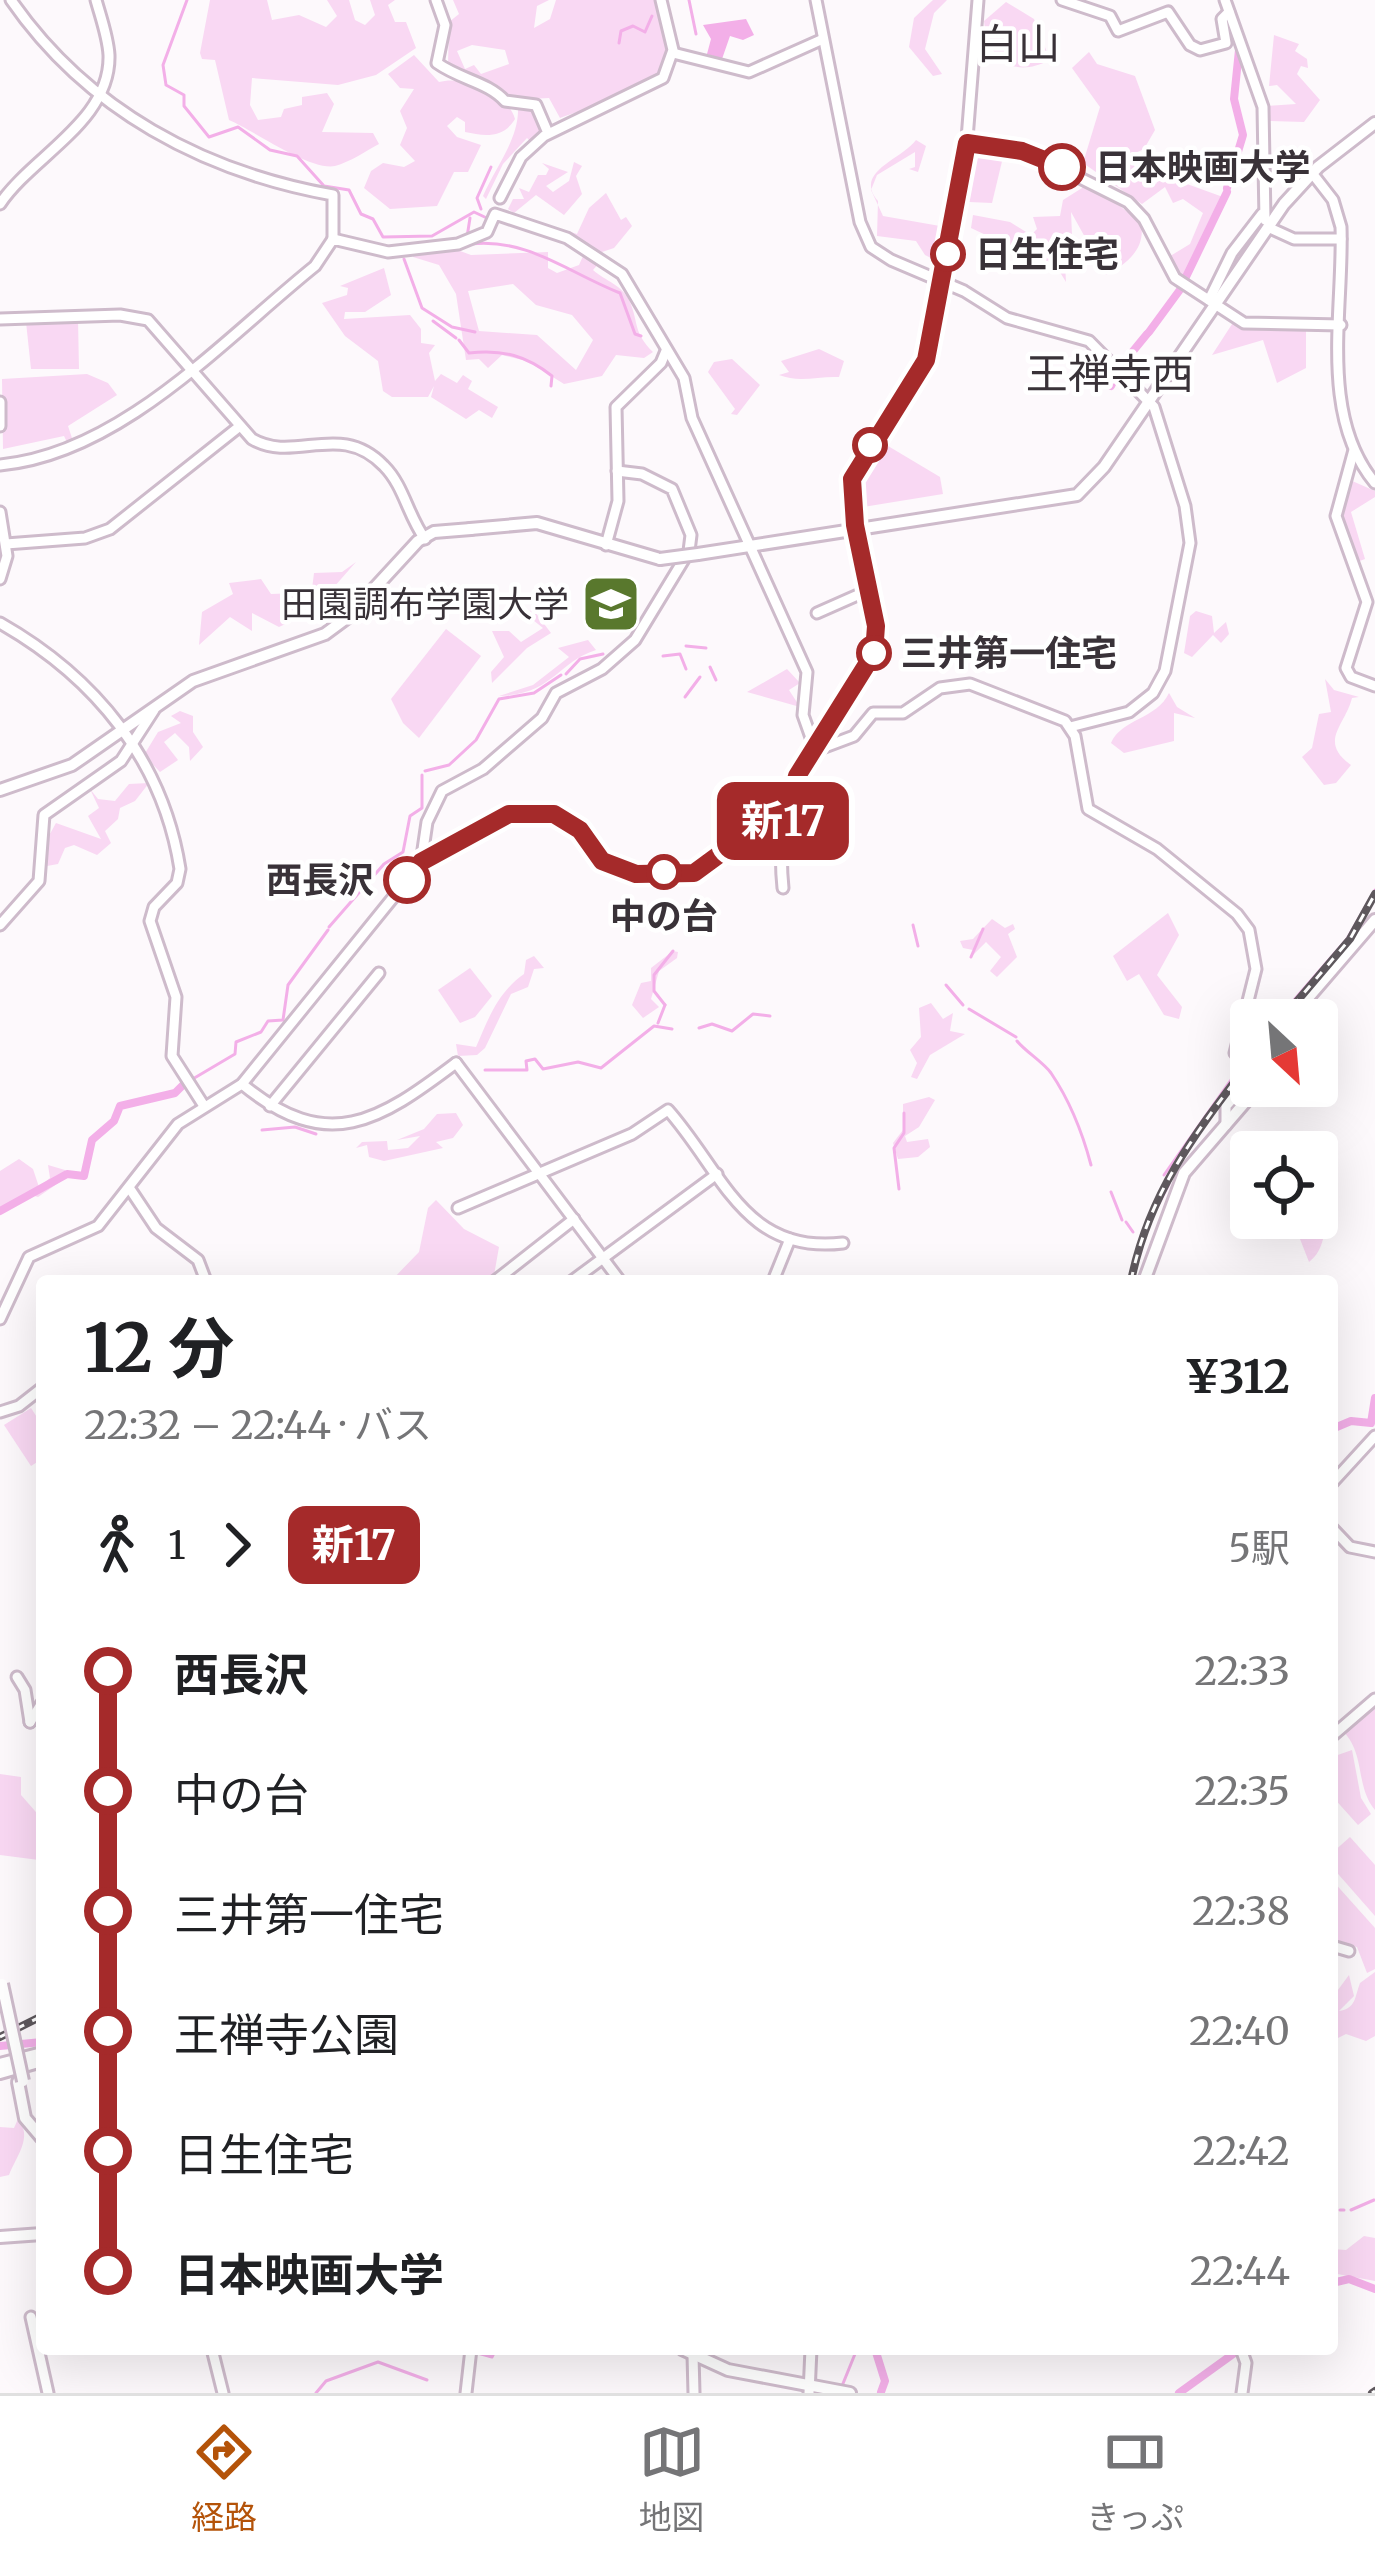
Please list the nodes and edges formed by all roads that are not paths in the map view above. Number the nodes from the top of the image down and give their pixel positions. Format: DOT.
graph roads {
  1 [pos="11,0"];
  2 [pos="96,0"];
  3 [pos="436,0"];
  4 [pos="661,0"];
  5 [pos="815,0"];
  6 [pos="978,0"];
  7 [pos="1062,0"];
  8 [pos="1225,0"];
  9 [pos="1226,13"];
  10 [pos="823,39"];
  11 [pos="673,53"];
  12 [pos="98,93"];
  13 [pos="1375,123"];
  14 [pos="548,133"];
  15 [pos="967,143"];
  16 [pos="1312,173"];
  17 [pos="500,198"];
  18 [pos="0,204"];
  19 [pos="1266,221"];
  20 [pos="333,239"];
  21 [pos="1341,239"];
  22 [pos="941,286"];
  23 [pos="1212,302"];
  24 [pos="0,319"];
  25 [pos="1341,326"];
  26 [pos="666,351"];
  27 [pos="191,366"];
  28 [pos="1148,401"];
  29 [pos="0,402"];
  30 [pos="0,426"];
  31 [pos="240,426"];
  32 [pos="1354,450"];
  33 [pos="0,465"];
  34 [pos="617,471"];
  35 [pos="1375,483"];
  36 [pos="0,512"];
  37 [pos="857,531"];
  38 [pos="425,538"];
  39 [pos="6,544"];
  40 [pos="606,545"];
  41 [pos="749,546"];
  42 [pos="0,579"];
  43 [pos="868,590"];
  44 [pos="817,614"];
  45 [pos="0,625"];
  46 [pos="1375,686"];
  47 [pos="157,706"];
  48 [pos="1070,727"];
  49 [pos="124,729"];
  50 [pos="133,745"];
  51 [pos="814,749"];
  52 [pos="0,790"];
  53 [pos="782,833"];
  54 [pos="421,862"];
  55 [pos="783,888"];
  56 [pos="1375,920"];
  57 [pos="0,925"];
  58 [pos="379,974"];
  59 [pos="1248,999"];
  60 [pos="1307,999"];
  61 [pos="242,1084"];
  62 [pos="1230,1102"];
  63 [pos="204,1106"];
  64 [pos="270,1106"];
  65 [pos="1241,1107"];
  66 [pos="1226,1125"];
  67 [pos="537,1174"];
  68 [pos="717,1174"];
  69 [pos="130,1190"];
  70 [pos="458,1208"];
  71 [pos="572,1221"];
  72 [pos="790,1239"];
  73 [pos="843,1243"];
  74 [pos="602,1260"];
  75 [pos="204,1275"];
  76 [pos="503,1275"];
  77 [pos="581,1275"];
  78 [pos="613,1275"];
  79 [pos="775,1275"];
  80 [pos="1146,1275"];
  81 [pos="0,1318"];
  82 [pos="36,1393"];
  83 [pos="0,1412"];
  84 [pos="1375,1436"];
  85 [pos="1338,1476"];
  86 [pos="1338,1534"];
  87 [pos="1375,1552"];
  88 [pos="16,1677"];
  89 [pos="1375,1699"];
  90 [pos="36,1711"];
  91 [pos="1338,1731"];
  92 [pos="1338,1948"];
  93 [pos="1349,1951"];
  94 [pos="1,1978"];
  95 [pos="36,2058"];
  96 [pos="36,2059"];
  97 [pos="18,2062"];
  98 [pos="0,2069"];
  99 [pos="36,2130"];
  100 [pos="36,2234"];
  101 [pos="0,2237"];
  102 [pos="31,2317"];
  103 [pos="36,2339"];
  104 [pos="40,2355"];
  105 [pos="214,2355"];
  106 [pos="470,2355"];
  107 [pos="688,2355"];
  108 [pos="695,2355"];
  109 [pos="811,2355"];
  110 [pos="1242,2355"];
  111 [pos="809,2390"];
  112 [pos="48,2393"];
  113 [pos="223,2393"];
  114 [pos="466,2393"];
  115 [pos="694,2393"];
  116 [pos="850,2393"];
  117 [pos="1242,2393"];
  1 -- 12 [label="street"];
  2 -- 12 [label="street"];
  3 -- 14 [label="street"];
  4 -- 11 [label="street"];
  5 -- 10 [label="street"];
  6 -- 15 [label="street"];
  7 -- 9 [label="street"];
  8 -- 9 [label="street"];
  9 -- 19 [label="street"];
  10 -- 11 [label="street"];
  10 -- 22 [label="street"];
  11 -- 14 [label="street"];
  12 -- 18 [label="street"];
  12 -- 20 [label="street"];
  13 -- 16 [label="main road"];
  14 -- 17 [label="street"];
  15 -- 22 [label="street"];
  15 -- 23 [label="street"];
  16 -- 21 [label="street"];
  16 -- 23 [label="main road"];
  19 -- 21 [label="street"];
  19 -- 23 [label="street"];
  20 -- 26 [label="street"];
  20 -- 27 [label="street"];
  21 -- 25 [label="street"];
  22 -- 28 [label="street"];
  22 -- 37 [label="street"];
  23 -- 25 [label="street"];
  23 -- 28 [label="main road"];
  24 -- 27 [label="street"];
  25 -- 32 [label="street"];
  26 -- 34 [label="street"];
  26 -- 41 [label="street"];
  27 -- 31 [label="street"];
  27 -- 33 [label="street"];
  28 -- 37 [label="main road"];
  28 -- 48 [label="street"];
  29 -- 30 [label="street"];
  31 -- 38 [label="street"];
  31 -- 39 [label="street"];
  32 -- 35 [label="street"];
  32 -- 46 [label="street"];
  34 -- 40 [label="street"];
  34 -- 54 [label="street"];
  36 -- 39 [label="street"];
  37 -- 41 [label="main road"];
  37 -- 43 [label="street"];
  38 -- 40 [label="main road"];
  38 -- 47 [label="main road"];
  39 -- 42 [label="street"];
  40 -- 41 [label="main road, bridge"];
  41 -- 51 [label="street"];
  43 -- 44 [label="street"];
  43 -- 51 [label="street"];
  45 -- 49 [label="street"];
  47 -- 49 [label="main road"];
  47 -- 50 [label="street"];
  48 -- 51 [label="street"];
  48 -- 59 [label="street"];
  49 -- 50 [label="street"];
  49 -- 52 [label="main road"];
  50 -- 57 [label="street"];
  50 -- 63 [label="street"];
  51 -- 53 [label="street"];
  53 -- 54 [label="street"];
  53 -- 55 [label="street"];
  54 -- 61 [label="street"];
  56 -- 60 [label="main road"];
  58 -- 64 [label="street"];
  61 -- 63 [label="street"];
  61 -- 64 [label="street"];
  62 -- 66 [label="street"];
  63 -- 69 [label="street"];
  64 -- 67 [label="street"];
  65 -- 66 [label="main road"];
  66 -- 80 [label="main road"];
  67 -- 68 [label="street"];
  67 -- 70 [label="street"];
  67 -- 71 [label="street"];
  68 -- 72 [label="street"];
  68 -- 74 [label="street"];
  69 -- 75 [label="street"];
  69 -- 81 [label="street"];
  71 -- 74 [label="street"];
  71 -- 76 [label="street"];
  72 -- 73 [label="street"];
  72 -- 79 [label="street"];
  74 -- 77 [label="street"];
  74 -- 78 [label="street"];
  82 -- 83 [label="street"];
  84 -- 85 [label="street"];
  86 -- 87 [label="street"];
  88 -- 90 [label="street"];
  89 -- 91 [label="street"];
  92 -- 93 [label="street"];
  94 -- 97 [label="main road, bridge"];
  95 -- 97 [label="main road"];
  96 -- 98 [label="main road"];
  97 -- 98 [label="main road"];
  97 -- 99 [label="main road, bridge"];
  100 -- 101 [label="main road"];
  102 -- 103 [label="street"];
  104 -- 112 [label="street"];
  105 -- 113 [label="street"];
  106 -- 114 [label="street"];
  107 -- 115 [label="street"];
  108 -- 111 [label="main road"];
  109 -- 111 [label="street"];
  110 -- 117 [label="street"];
  111 -- 116 [label="main road"];
}
